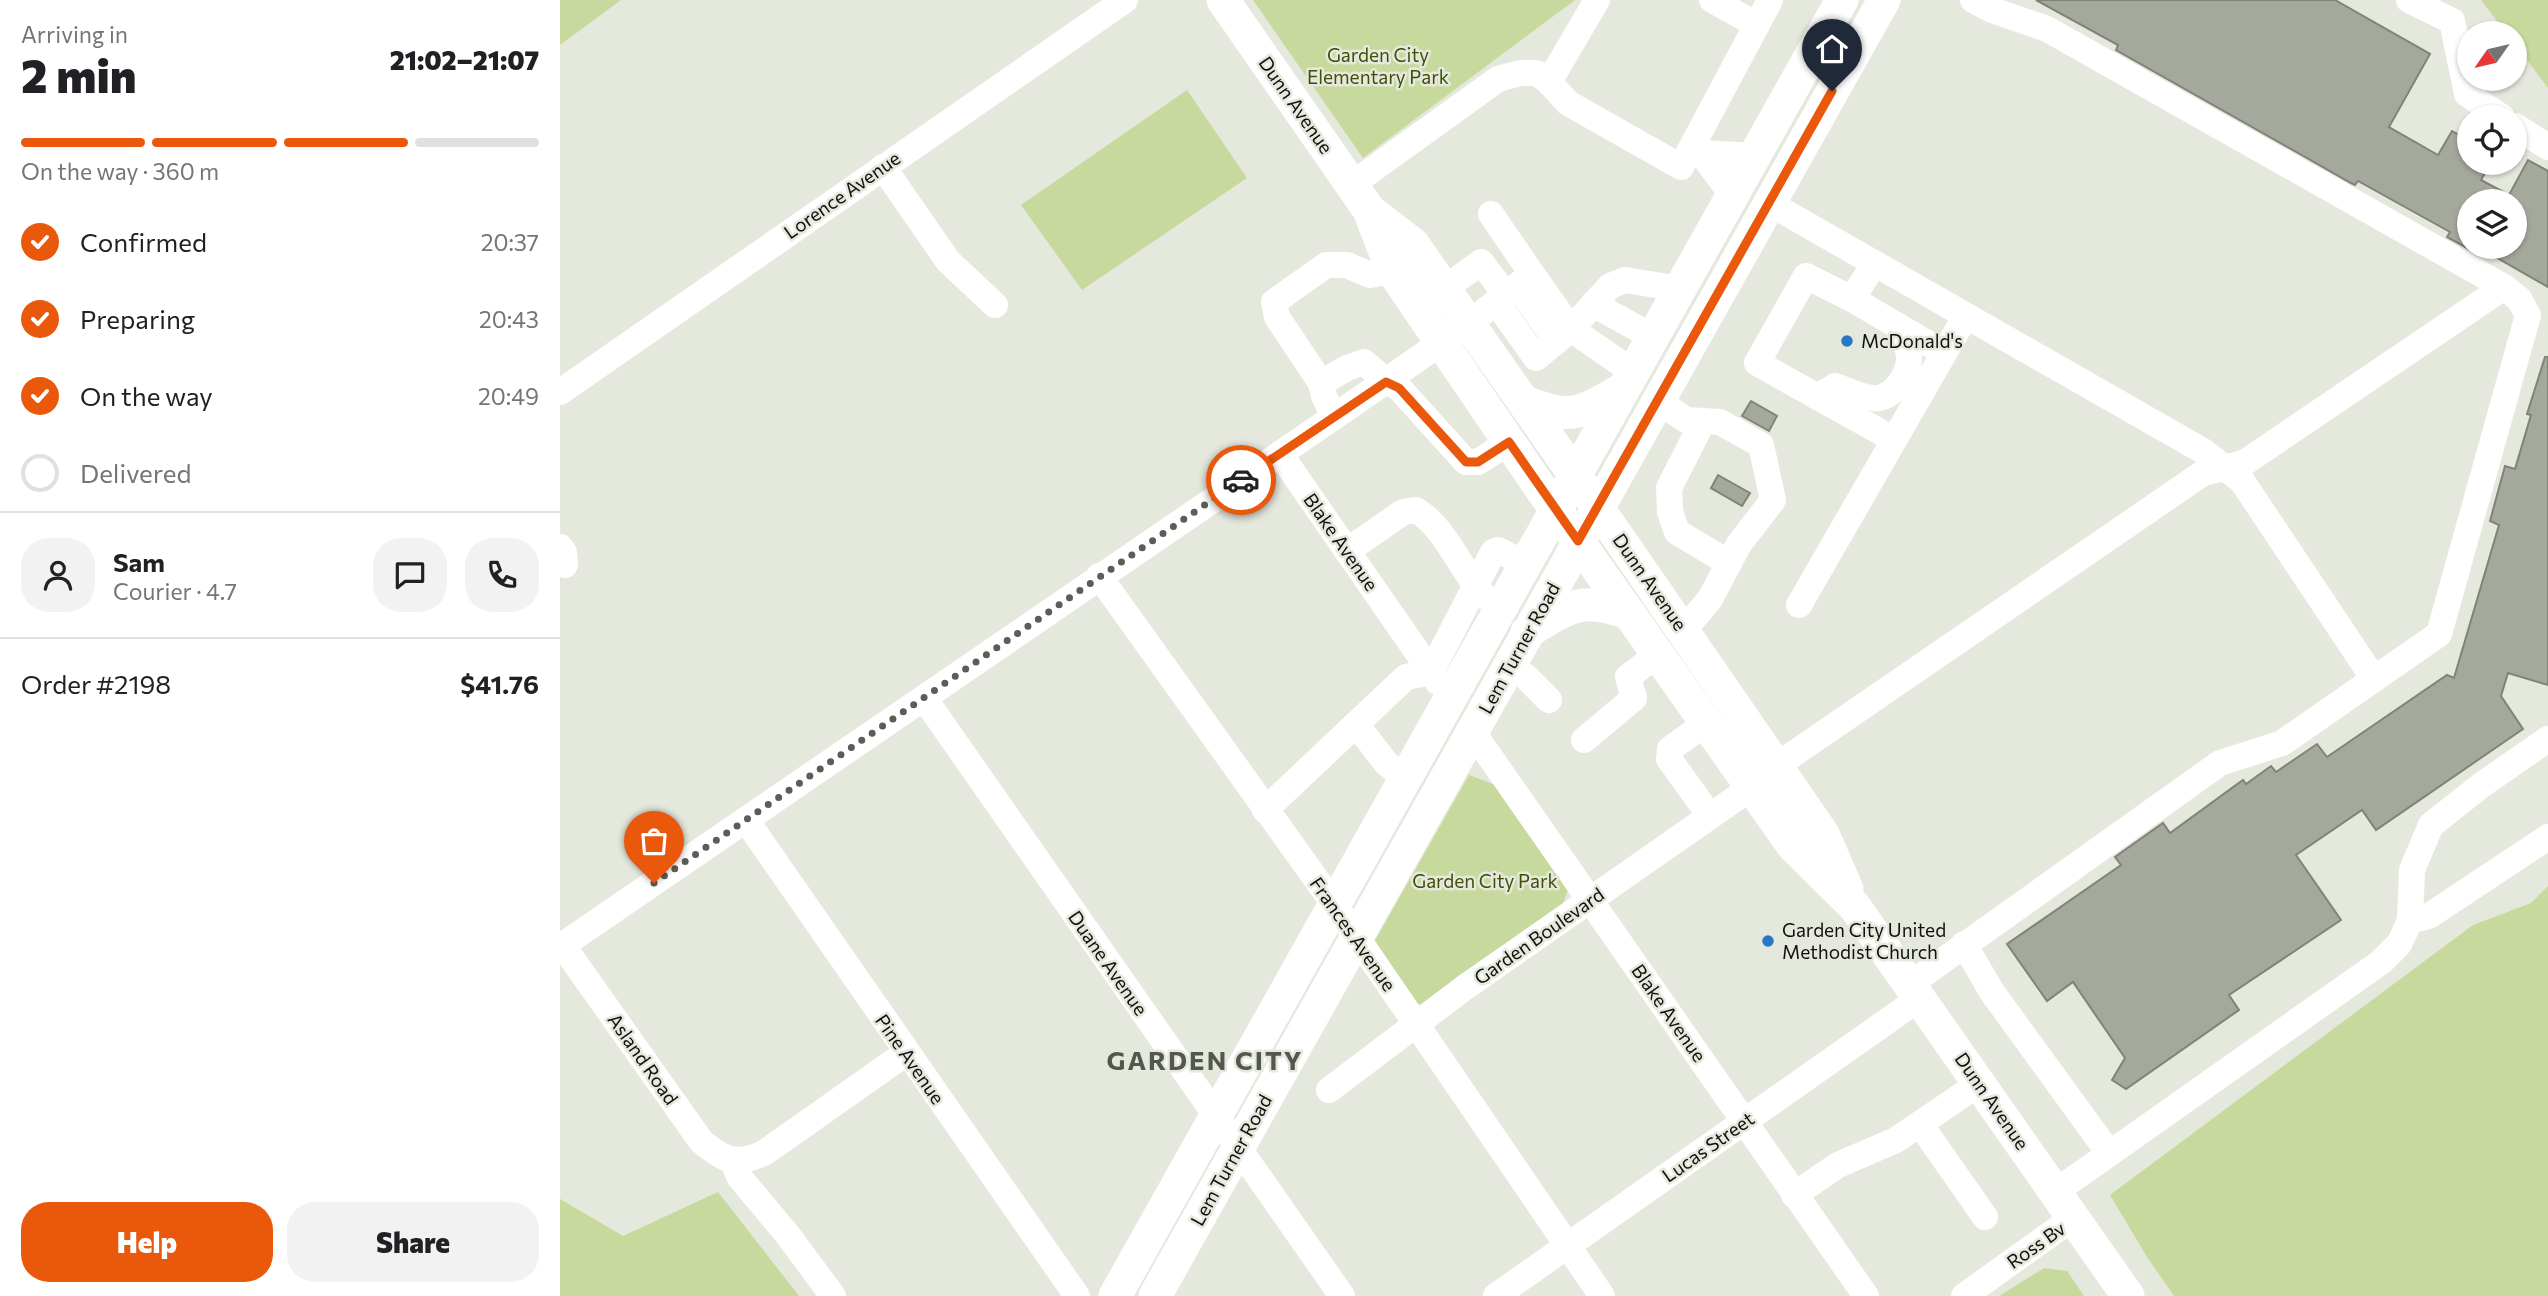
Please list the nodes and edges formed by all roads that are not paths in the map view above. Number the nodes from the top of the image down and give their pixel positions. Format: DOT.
graph roads {
  1 [pos="1125,0"];
  2 [pos="1597,0"];
  3 [pos="1712,0"];
  4 [pos="1770,0"];
  5 [pos="1842,0"];
  6 [pos="1884,0"];
  7 [pos="1973,0"];
  8 [pos="2409,0"];
  9 [pos="1227,6"];
  10 [pos="1757,25"];
  11 [pos="1549,82"];
  12 [pos="2484,105"];
  13 [pos="2527,134"];
  14 [pos="2548,147"];
  15 [pos="1696,150"];
  16 [pos="1755,156"];
  17 [pos="883,167"];
  18 [pos="1733,196"];
  19 [pos="1360,197"];
  20 [pos="1769,203"];
  21 [pos="1491,215"];
  22 [pos="1874,264"];
  23 [pos="1392,271"];
  24 [pos="2504,286"];
  25 [pos="1444,289"];
  26 [pos="1513,289"];
  27 [pos="1680,289"];
  28 [pos="1852,299"];
  29 [pos="1593,304"];
  30 [pos="995,305"];
  31 [pos="1965,317"];
  32 [pos="1468,324"];
  33 [pos="1901,328"];
  34 [pos="1564,335"];
  35 [pos="1653,337"];
  36 [pos="1441,343"];
  37 [pos="1944,353"];
  38 [pos="1628,381"];
  39 [pos="1386,382"];
  40 [pos="1321,383"];
  41 [pos="560,392"];
  42 [pos="1818,397"];
  43 [pos="1657,400"];
  44 [pos="1523,401"];
  45 [pos="1334,417"];
  46 [pos="1703,421"];
  47 [pos="1893,439"];
  48 [pos="1509,442"];
  49 [pos="1280,454"];
  50 [pos="2223,468"];
  51 [pos="1575,475"];
  52 [pos="1597,507"];
  53 [pos="1556,509"];
  54 [pos="1578,541"];
  55 [pos="1348,551"];
  56 [pos="1729,563"];
  57 [pos="1526,564"];
  58 [pos="1100,576"];
  59 [pos="1474,586"];
  60 [pos="1799,605"];
  61 [pos="1499,611"];
  62 [pos="1630,614"];
  63 [pos="1683,631"];
  64 [pos="1528,632"];
  65 [pos="1658,654"];
  66 [pos="1508,667"];
  67 [pos="1431,672"];
  68 [pos="2374,679"];
  69 [pos="924,698"];
  70 [pos="1450,698"];
  71 [pos="1549,700"];
  72 [pos="1706,723"];
  73 [pos="1356,724"];
  74 [pos="1472,731"];
  75 [pos="2548,739"];
  76 [pos="1584,740"];
  77 [pos="1764,777"];
  78 [pos="1404,778"];
  79 [pos="1265,810"];
  80 [pos="1710,816"];
  81 [pos="746,820"];
  82 [pos="2548,837"];
  83 [pos="1591,901"];
  84 [pos="1334,904"];
  85 [pos="2410,921"];
  86 [pos="1356,937"];
  87 [pos="1964,944"];
  88 [pos="561,946"];
  89 [pos="1915,991"];
  90 [pos="1415,1025"];
  91 [pos="906,1053"];
  92 [pos="1980,1083"];
  93 [pos="1329,1090"];
  94 [pos="1216,1116"];
  95 [pos="1744,1122"];
  96 [pos="1920,1124"];
  97 [pos="1238,1149"];
  98 [pos="2109,1153"];
  99 [pos="733,1160"];
  100 [pos="1794,1195"];
  101 [pos="2064,1205"];
  102 [pos="1985,1217"];
  103 [pos="1566,1247"];
  104 [pos="833,1296"];
  105 [pos="1077,1296"];
  106 [pos="1115,1296"];
  107 [pos="1155,1296"];
  108 [pos="1342,1296"];
  109 [pos="1496,1296"];
  110 [pos="1602,1296"];
  111 [pos="1866,1296"];
  112 [pos="1964,1296"];
  113 [pos="2128,1296"];
  1 -- 17 [label="street, Lorence Avenue"];
  2 -- 11 [label="street"];
  3 -- 10 [label="street"];
  4 -- 10 [label="street"];
  5 -- 16 [label="main road, Lem Turner Road"];
  6 -- 20 [label="main road, Lem Turner Road"];
  7 -- 24 [label="street"];
  8 -- 12 [label="street"];
  9 -- 19 [label="main road, Dunn Avenue"];
  10 -- 15 [label="street"];
  11 -- 15 [label="street"];
  11 -- 19 [label="street"];
  13 -- 14 [label="street"];
  15 -- 16 [label="street"];
  15 -- 18 [label="street"];
  16 -- 18 [label="main road, Lem Turner Road"];
  17 -- 30 [label="street"];
  17 -- 41 [label="street, Lorence Avenue"];
  18 -- 27 [label="main road, Lem Turner Road"];
  19 -- 23 [label="main road, Dunn Avenue"];
  19 -- 25 [label="main road, Dunn Avenue"];
  20 -- 22 [label="street"];
  20 -- 43 [label="main road, Lem Turner Road"];
  21 -- 26 [label="street"];
  22 -- 28 [label="street"];
  22 -- 31 [label="street"];
  23 -- 36 [label="main road, Dunn Avenue"];
  23 -- 40 [label="street"];
  24 -- 50 [label="street, Garden Boulevard"];
  24 -- 68 [label="street, Lucas Street"];
  25 -- 26 [label="street"];
  25 -- 32 [label="main road, Dunn Avenue"];
  26 -- 32 [label="street"];
  26 -- 34 [label="street"];
  26 -- 34 [label="street"];
  27 -- 29 [label="street"];
  27 -- 35 [label="main road, Lem Turner Road"];
  28 -- 33 [label="street"];
  28 -- 42 [label="street"];
  29 -- 34 [label="street"];
  29 -- 35 [label="street"];
  31 -- 37 [label="street"];
  31 -- 50 [label="street"];
  32 -- 36 [label="street"];
  32 -- 44 [label="main road, Dunn Avenue"];
  33 -- 37 [label="street"];
  33 -- 42 [label="street"];
  34 -- 38 [label="street"];
  35 -- 38 [label="main road, Lem Turner Road"];
  36 -- 39 [label="street"];
  36 -- 48 [label="main road, Dunn Avenue"];
  37 -- 47 [label="street"];
  38 -- 44 [label="main road"];
  38 -- 51 [label="main road, Lem Turner Road"];
  39 -- 40 [label="street"];
  39 -- 45 [label="street"];
  39 -- 48 [label="street"];
  40 -- 45 [label="street"];
  42 -- 47 [label="street"];
  43 -- 46 [label="street"];
  43 -- 52 [label="main road, Lem Turner Road"];
  44 -- 51 [label="main road, Dunn Avenue"];
  45 -- 49 [label="street"];
  46 -- 56 [label="street"];
  46 -- 56 [label="street"];
  47 -- 60 [label="street"];
  48 -- 53 [label="main road, Dunn Avenue"];
  49 -- 55 [label="street, Blake Avenue"];
  49 -- 58 [label="street"];
  50 -- 68 [label="street"];
  50 -- 77 [label="street, Garden Boulevard"];
  51 -- 52 [label="main road, Dunn Avenue"];
  51 -- 53 [label="main road, Lem Turner Road"];
  52 -- 54 [label="main road, Lem Turner Road"];
  52 -- 63 [label="main road, Dunn Avenue"];
  53 -- 54 [label="main road, Dunn Avenue"];
  53 -- 57 [label="main road, Lem Turner Road"];
  54 -- 62 [label="main road, Dunn Avenue"];
  54 -- 64 [label="main road, Lem Turner Road"];
  55 -- 59 [label="street"];
  55 -- 67 [label="street, Blake Avenue"];
  56 -- 63 [label="street"];
  57 -- 59 [label="street"];
  57 -- 61 [label="main road, Lem Turner Road"];
  58 -- 69 [label="street"];
  58 -- 79 [label="street, Frances Avenue"];
  59 -- 61 [label="street"];
  59 -- 67 [label="street"];
  61 -- 70 [label="main road, Lem Turner Road"];
  62 -- 64 [label="main road"];
  62 -- 65 [label="main road, Dunn Avenue"];
  63 -- 77 [label="main road, Dunn Avenue"];
  64 -- 66 [label="main road, Lem Turner Road"];
  65 -- 72 [label="main road, Dunn Avenue"];
  65 -- 76 [label="street"];
  66 -- 71 [label="street"];
  66 -- 74 [label="main road, Lem Turner Road"];
  67 -- 70 [label="street, Blake Avenue"];
  67 -- 73 [label="street"];
  68 -- 87 [label="street, Lucas Street"];
  69 -- 81 [label="street"];
  69 -- 94 [label="street, Duane Avenue"];
  70 -- 78 [label="main road, Lem Turner Road"];
  72 -- 77 [label="main road, Dunn Avenue"];
  72 -- 80 [label="street"];
  73 -- 78 [label="street"];
  73 -- 79 [label="street"];
  74 -- 83 [label="street, Blake Avenue"];
  74 -- 86 [label="main road, Lem Turner Road"];
  75 -- 85 [label="street"];
  77 -- 80 [label="street, Garden Boulevard"];
  77 -- 89 [label="main road, Dunn Avenue"];
  78 -- 84 [label="main road, Lem Turner Road"];
  79 -- 84 [label="street, Frances Avenue"];
  80 -- 83 [label="street, Garden Boulevard"];
  81 -- 88 [label="street"];
  81 -- 91 [label="street, Pine Avenue"];
  82 -- 85 [label="street"];
  83 -- 90 [label="street, Garden Boulevard"];
  83 -- 95 [label="street, Blake Avenue"];
  84 -- 86 [label="street, Frances Avenue"];
  84 -- 94 [label="main road, Lem Turner Road"];
  85 -- 98 [label="street, Ross Bv"];
  86 -- 90 [label="street, Frances Avenue"];
  86 -- 97 [label="main road, Lem Turner Road"];
  87 -- 89 [label="street, Lucas Street"];
  87 -- 98 [label="street"];
  88 -- 99 [label="street, Asland Road"];
  89 -- 92 [label="main road, Dunn Avenue"];
  89 -- 95 [label="street, Lucas Street"];
  90 -- 93 [label="street, Garden Boulevard"];
  90 -- 103 [label="street, Frances Avenue"];
  91 -- 99 [label="street"];
  91 -- 105 [label="street, Pine Avenue"];
  92 -- 96 [label="street"];
  92 -- 101 [label="main road, Dunn Avenue"];
  94 -- 97 [label="street, Duane Avenue"];
  94 -- 106 [label="main road, Lem Turner Road"];
  95 -- 100 [label="street, Blake Avenue"];
  95 -- 103 [label="street, Lucas Street"];
  96 -- 100 [label="street"];
  96 -- 102 [label="street"];
  97 -- 107 [label="main road, Lem Turner Road"];
  97 -- 108 [label="street, Duane Avenue"];
  98 -- 101 [label="street, Ross Bv"];
  99 -- 104 [label="street"];
  100 -- 111 [label="street, Blake Avenue"];
  101 -- 112 [label="street, Ross Bv"];
  101 -- 113 [label="main road, Dunn Avenue"];
  103 -- 109 [label="street, Lucas Street"];
  103 -- 110 [label="street, Frances Avenue"];
}
